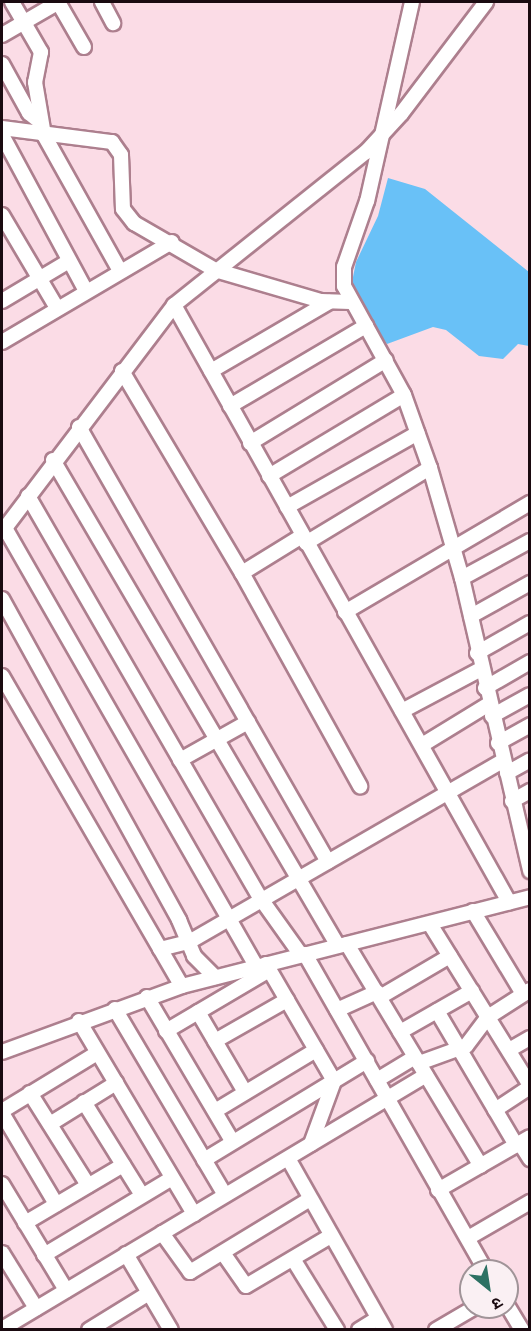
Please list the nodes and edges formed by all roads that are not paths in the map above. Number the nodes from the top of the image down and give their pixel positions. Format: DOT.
graph roads {
  1 [pos="12,2"];
  2 [pos="58,2"];
  3 [pos="102,2"];
  4 [pos="412,2"];
  5 [pos="486,2"];
  6 [pos="24,22"];
  7 [pos="114,23"];
  8 [pos="2,35"];
  9 [pos="84,46"];
  10 [pos="2,64"];
  11 [pos="2,128"];
  12 [pos="41,128"];
  13 [pos="2,135"];
  14 [pos="380,139"];
  15 [pos="2,215"];
  16 [pos="172,242"];
  17 [pos="69,261"];
  18 [pos="215,270"];
  19 [pos="120,271"];
  20 [pos="40,279"];
  21 [pos="86,291"];
  22 [pos="3,298"];
  23 [pos="329,302"];
  24 [pos="350,302"];
  25 [pos="174,305"];
  26 [pos="57,308"];
  27 [pos="366,326"];
  28 [pos="2,342"];
  29 [pos="386,360"];
  30 [pos="122,371"];
  31 [pos="211,371"];
  32 [pos="404,395"];
  33 [pos="230,406"];
  34 [pos="79,427"];
  35 [pos="418,433"];
  36 [pos="250,443"];
  37 [pos="53,460"];
  38 [pos="430,468"];
  39 [pos="269,476"];
  40 [pos="28,496"];
  41 [pos="530,503"];
  42 [pos="287,507"];
  43 [pos="3,530"];
  44 [pos="304,539"];
  45 [pos="530,541"];
  46 [pos="453,547"];
  47 [pos="242,573"];
  48 [pos="462,578"];
  49 [pos="530,583"];
  50 [pos="2,599"];
  51 [pos="345,612"];
  52 [pos="471,616"];
  53 [pos="530,623"];
  54 [pos="477,653"];
  55 [pos="530,662"];
  56 [pos="481,669"];
  57 [pos="2,676"];
  58 [pos="484,688"];
  59 [pos="530,694"];
  60 [pos="490,710"];
  61 [pos="402,711"];
  62 [pos="248,722"];
  63 [pos="530,725"];
  64 [pos="215,740"];
  65 [pos="498,743"];
  66 [pos="422,745"];
  67 [pos="180,760"];
  68 [pos="530,760"];
  69 [pos="505,767"];
  70 [pos="360,786"];
  71 [pos="530,791"];
  72 [pos="447,794"];
  73 [pos="512,801"];
  74 [pos="525,832"];
  75 [pos="328,862"];
  76 [pos="529,871"];
  77 [pos="299,878"];
  78 [pos="530,897"];
  79 [pos="261,899"];
  80 [pos="509,902"];
  81 [pos="473,911"];
  82 [pos="230,918"];
  83 [pos="430,924"];
  84 [pos="189,942"];
  85 [pos="343,945"];
  86 [pos="160,949"];
  87 [pos="303,955"];
  88 [pos="450,956"];
  89 [pos="264,967"];
  90 [pos="216,977"];
  91 [pos="182,986"];
  92 [pos="472,991"];
  93 [pos="526,992"];
  94 [pos="378,994"];
  95 [pos="147,997"];
  96 [pos="287,1000"];
  97 [pos="115,1009"];
  98 [pos="337,1010"];
  99 [pos="437,1011"];
  100 [pos="198,1012"];
  101 [pos="488,1017"];
  102 [pos="79,1021"];
  103 [pos="166,1030"];
  104 [pos="400,1032"];
  105 [pos="530,1038"];
  106 [pos="215,1041"];
  107 [pos="316,1050"];
  108 [pos="460,1050"];
  109 [pos="509,1050"];
  110 [pos="2,1052"];
  111 [pos="97,1053"];
  112 [pos="367,1061"];
  113 [pos="420,1065"];
  114 [pos="377,1080"];
  115 [pos="334,1081"];
  116 [pos="116,1083"];
  117 [pos="530,1086"];
  118 [pos="245,1092"];
  119 [pos="30,1093"];
  120 [pos="387,1099"];
  121 [pos="84,1102"];
  122 [pos="495,1110"];
  123 [pos="215,1111"];
  124 [pos="2,1112"];
  125 [pos="50,1124"];
  126 [pos="232,1141"];
  127 [pos="522,1141"];
  128 [pos="311,1144"];
  129 [pos="530,1159"];
  130 [pos="204,1160"];
  131 [pos="289,1160"];
  132 [pos="123,1165"];
  133 [pos="481,1166"];
  134 [pos="172,1178"];
  135 [pos="2,1184"];
  136 [pos="88,1185"];
  137 [pos="438,1190"];
  138 [pos="142,1195"];
  139 [pos="225,1195"];
  140 [pos="310,1199"];
  141 [pos="530,1202"];
  142 [pos="56,1204"];
  143 [pos="194,1214"];
  144 [pos="25,1223"];
  145 [pos="162,1233"];
  146 [pos="329,1237"];
  147 [pos="468,1238"];
  148 [pos="2,1253"];
  149 [pos="223,1253"];
  150 [pos="126,1254"];
  151 [pos="44,1255"];
  152 [pos="293,1258"];
  153 [pos="479,1259"];
  154 [pos="7,1274"];
  155 [pos="66,1290"];
  156 [pos="149,1293"];
  157 [pos="36,1308"];
  158 [pos="381,1324"];
  159 [pos="461,1324"];
  160 [pos="2,1329"];
  161 [pos="89,1329"];
  162 [pos="171,1329"];
  163 [pos="337,1329"];
  164 [pos="358,1329"];
  165 [pos="436,1329"];
  1 -- 6 [label="street"];
  2 -- 6 [label="street"];
  2 -- 9 [label="street"];
  3 -- 7 [label="street"];
  4 -- 14 [label="street"];
  5 -- 14 [label="street"];
  6 -- 8 [label="street"];
  6 -- 12 [label="street"];
  10 -- 12 [label="street"];
  11 -- 12 [label="street"];
  12 -- 16 [label="street"];
  12 -- 19 [label="street"];
  13 -- 17 [label="street"];
  14 -- 18 [label="street"];
  14 -- 24 [label="street"];
  15 -- 20 [label="street"];
  16 -- 18 [label="street"];
  16 -- 19 [label="street"];
  17 -- 20 [label="street"];
  17 -- 21 [label="street"];
  18 -- 23 [label="street"];
  18 -- 25 [label="street"];
  19 -- 21 [label="street"];
  20 -- 22 [label="street"];
  20 -- 26 [label="street"];
  21 -- 26 [label="street"];
  23 -- 24 [label="street"];
  23 -- 31 [label="street"];
  24 -- 27 [label="street"];
  25 -- 30 [label="street"];
  25 -- 31 [label="street"];
  26 -- 28 [label="street"];
  27 -- 29 [label="street"];
  27 -- 33 [label="street"];
  29 -- 32 [label="street"];
  29 -- 36 [label="street"];
  30 -- 34 [label="street"];
  30 -- 47 [label="street"];
  31 -- 33 [label="street"];
  32 -- 35 [label="street"];
  32 -- 39 [label="street"];
  33 -- 36 [label="street"];
  34 -- 37 [label="street"];
  34 -- 62 [label="street"];
  35 -- 38 [label="street"];
  35 -- 42 [label="street"];
  36 -- 39 [label="street"];
  37 -- 40 [label="street"];
  37 -- 64 [label="street"];
  38 -- 44 [label="street"];
  38 -- 46 [label="street"];
  39 -- 42 [label="street"];
  40 -- 43 [label="street"];
  40 -- 67 [label="street"];
  41 -- 46 [label="street"];
  42 -- 44 [label="street"];
  43 -- 82 [label="street"];
  44 -- 47 [label="street"];
  44 -- 51 [label="street"];
  45 -- 48 [label="street"];
  46 -- 48 [label="street"];
  46 -- 51 [label="street"];
  47 -- 70 [label="street"];
  48 -- 52 [label="street"];
  49 -- 52 [label="street"];
  50 -- 84 [label="street"];
  51 -- 61 [label="street"];
  52 -- 54 [label="street"];
  53 -- 54 [label="street"];
  54 -- 56 [label="street"];
  55 -- 58 [label="street"];
  56 -- 58 [label="street"];
  56 -- 61 [label="street"];
  57 -- 86 [label="street"];
  58 -- 60 [label="street"];
  59 -- 60 [label="street"];
  60 -- 65 [label="street"];
  60 -- 66 [label="street"];
  61 -- 66 [label="street"];
  62 -- 64 [label="street"];
  62 -- 75 [label="street"];
  63 -- 65 [label="street"];
  64 -- 67 [label="street"];
  64 -- 77 [label="street"];
  65 -- 69 [label="street"];
  66 -- 72 [label="street"];
  67 -- 79 [label="street"];
  68 -- 69 [label="street"];
  69 -- 72 [label="street"];
  69 -- 73 [label="street"];
  71 -- 73 [label="street"];
  72 -- 75 [label="street"];
  72 -- 80 [label="street"];
  73 -- 74 [label="street"];
  74 -- 76 [label="street"];
  75 -- 77 [label="street"];
  77 -- 79 [label="street"];
  77 -- 85 [label="street"];
  78 -- 80 [label="street"];
  79 -- 82 [label="street"];
  79 -- 87 [label="street"];
  80 -- 81 [label="street"];
  81 -- 83 [label="street"];
  81 -- 93 [label="street"];
  82 -- 84 [label="street"];
  82 -- 89 [label="street"];
  83 -- 85 [label="street"];
  83 -- 88 [label="street"];
  84 -- 86 [label="street"];
  84 -- 90 [label="street"];
  85 -- 87 [label="street"];
  85 -- 94 [label="street"];
  86 -- 91 [label="street"];
  87 -- 89 [label="street"];
  87 -- 98 [label="street"];
  88 -- 92 [label="street"];
  88 -- 94 [label="street"];
  89 -- 90 [label="street"];
  89 -- 96 [label="street"];
  89 -- 100 [label="street"];
  90 -- 91 [label="street"];
  91 -- 95 [label="street"];
  92 -- 99 [label="street"];
  92 -- 101 [label="street"];
  93 -- 101 [label="street"];
  94 -- 98 [label="street"];
  94 -- 104 [label="street"];
  95 -- 97 [label="street"];
  95 -- 103 [label="street"];
  96 -- 106 [label="street"];
  96 -- 107 [label="street"];
  97 -- 102 [label="street"];
  97 -- 130 [label="street"];
  98 -- 112 [label="street"];
  99 -- 104 [label="street"];
  99 -- 108 [label="street"];
  100 -- 103 [label="street"];
  100 -- 106 [label="street"];
  101 -- 108 [label="street"];
  101 -- 109 [label="street"];
  102 -- 110 [label="street"];
  102 -- 111 [label="street"];
  103 -- 123 [label="street"];
  104 -- 113 [label="street"];
  105 -- 109 [label="street"];
  106 -- 118 [label="street"];
  107 -- 115 [label="street"];
  107 -- 118 [label="street"];
  108 -- 113 [label="street"];
  108 -- 122 [label="street"];
  109 -- 117 [label="street"];
  111 -- 116 [label="street"];
  111 -- 119 [label="street"];
  112 -- 114 [label="street"];
  112 -- 115 [label="street"];
  113 -- 114 [label="street"];
  113 -- 120 [label="street"];
  113 -- 133 [label="street"];
  114 -- 120 [label="street"];
  115 -- 126 [label="street"];
  115 -- 128 [label="street"];
  116 -- 121 [label="street"];
  116 -- 134 [label="street"];
  117 -- 122 [label="street"];
  118 -- 123 [label="street"];
  119 -- 124 [label="street"];
  119 -- 125 [label="street"];
  120 -- 128 [label="street"];
  120 -- 137 [label="street"];
  121 -- 125 [label="street"];
  121 -- 132 [label="street"];
  122 -- 127 [label="street"];
  123 -- 126 [label="street"];
  124 -- 142 [label="street"];
  125 -- 136 [label="street"];
  126 -- 130 [label="street"];
  127 -- 129 [label="street"];
  127 -- 133 [label="street"];
  128 -- 131 [label="street"];
  130 -- 139 [label="street"];
  131 -- 139 [label="street"];
  131 -- 140 [label="street"];
  132 -- 136 [label="street"];
  132 -- 138 [label="street"];
  133 -- 137 [label="street"];
  134 -- 138 [label="street"];
  134 -- 143 [label="street"];
  135 -- 144 [label="street"];
  136 -- 142 [label="street"];
  137 -- 147 [label="street"];
  138 -- 151 [label="street"];
  139 -- 143 [label="street"];
  140 -- 146 [label="street"];
  140 -- 149 [label="street"];
  141 -- 147 [label="street"];
  142 -- 144 [label="street"];
  143 -- 145 [label="street"];
  144 -- 151 [label="street"];
  145 -- 149 [label="street"];
  145 -- 150 [label="street"];
  146 -- 152 [label="street"];
  146 -- 158 [label="street"];
  147 -- 153 [label="street"];
  148 -- 154 [label="street"];
  149 -- 152 [label="street"];
  150 -- 155 [label="street"];
  150 -- 156 [label="street"];
  151 -- 155 [label="street"];
  152 -- 163 [label="street"];
  154 -- 157 [label="street"];
  155 -- 157 [label="street"];
  156 -- 161 [label="street"];
  156 -- 162 [label="street"];
  157 -- 160 [label="street"];
  158 -- 164 [label="street"];
  159 -- 165 [label="street"];
}
